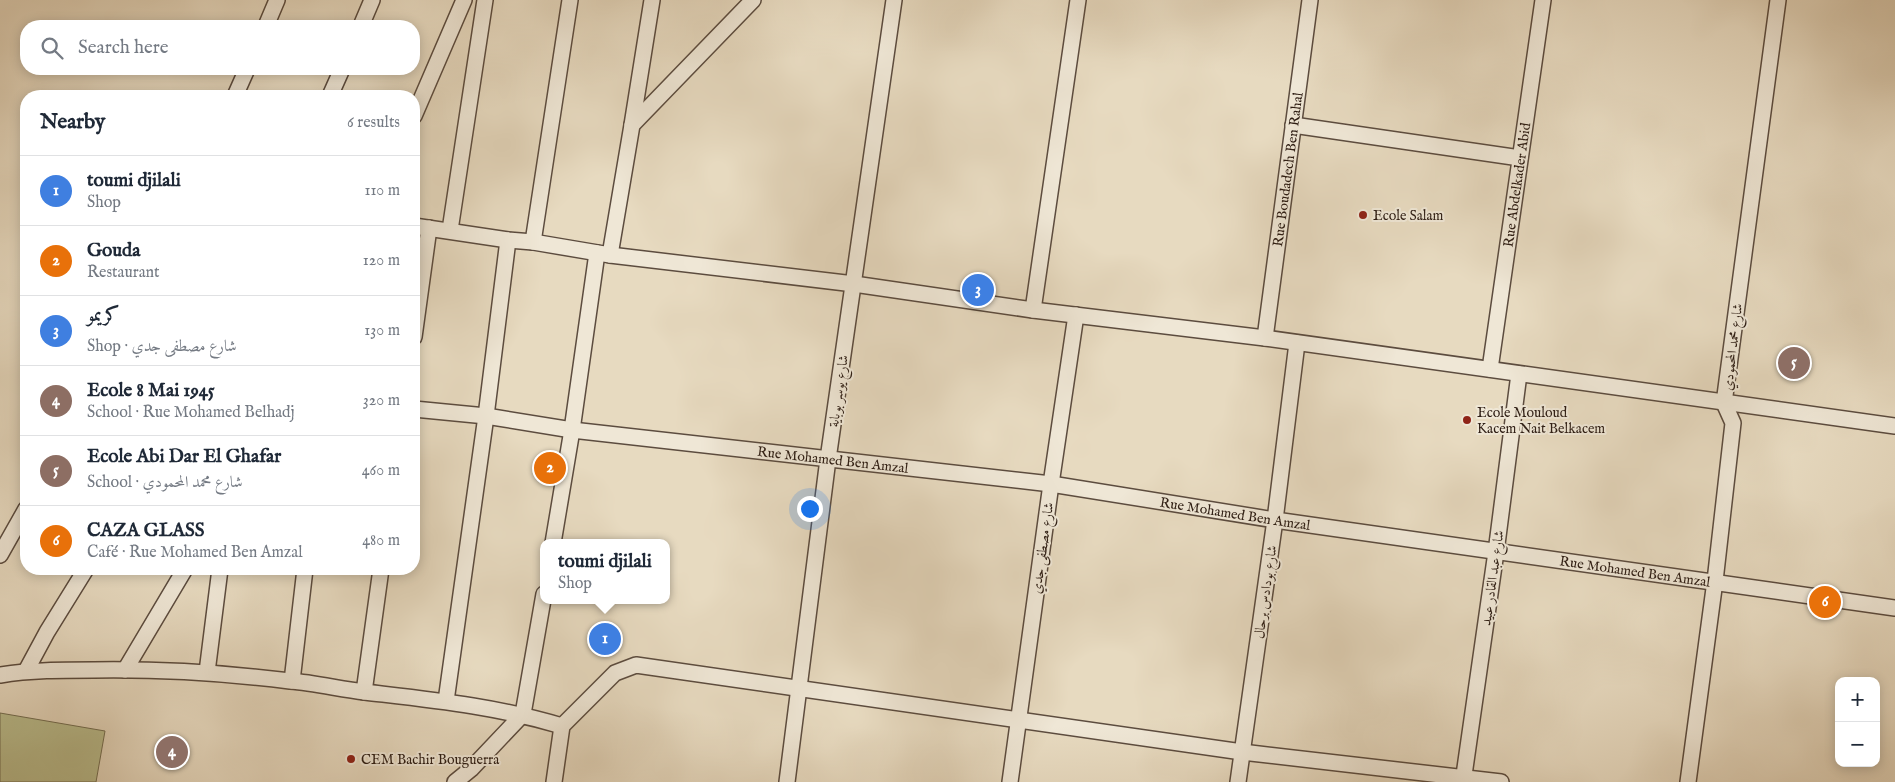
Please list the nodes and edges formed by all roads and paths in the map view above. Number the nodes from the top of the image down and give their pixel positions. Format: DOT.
graph roads {
  1 [pos="277,0"];
  2 [pos="372,0"];
  3 [pos="464,0"];
  4 [pos="485,0"];
  5 [pos="570,0"];
  6 [pos="652,0"];
  7 [pos="737,0"];
  8 [pos="754,0"];
  9 [pos="894,0"];
  10 [pos="1078,0"];
  11 [pos="1310,0"];
  12 [pos="1543,0"];
  13 [pos="1778,0"];
  14 [pos="269,20"];
  15 [pos="364,20"];
  16 [pos="734,21"];
  17 [pos="245,75"];
  18 [pos="339,75"];
  19 [pos="239,90"];
  20 [pos="333,90"];
  21 [pos="420,102"];
  22 [pos="632,125"];
  23 [pos="1293,125"];
  24 [pos="1520,158"];
  25 [pos="420,227"];
  26 [pos="429,228"];
  27 [pos="450,230"];
  28 [pos="508,240"];
  29 [pos="533,242"];
  30 [pos="604,254"];
  31 [pos="854,284"];
  32 [pos="420,293"];
  33 [pos="1033,310"];
  34 [pos="1076,315"];
  35 [pos="1265,338"];
  36 [pos="1296,343"];
  37 [pos="1490,370"];
  38 [pos="1519,374"];
  39 [pos="1724,403"];
  40 [pos="420,410"];
  41 [pos="486,416"];
  42 [pos="1895,426"];
  43 [pos="572,430"];
  44 [pos="828,459"];
  45 [pos="1051,484"];
  46 [pos="20,520"];
  47 [pos="1275,520"];
  48 [pos="554,539"];
  49 [pos="1496,552"];
  50 [pos="0,555"];
  51 [pos="82,575"];
  52 [pos="181,575"];
  53 [pos="219,575"];
  54 [pos="303,575"];
  55 [pos="380,575"];
  56 [pos="1715,582"];
  57 [pos="542,604"];
  58 [pos="1895,608"];
  59 [pos="125,670"];
  60 [pos="26,671"];
  61 [pos="207,672"];
  62 [pos="0,675"];
  63 [pos="292,681"];
  64 [pos="800,689"];
  65 [pos="364,692"];
  66 [pos="446,701"];
  67 [pos="523,714"];
  68 [pos="1019,720"];
  69 [pos="562,726"];
  70 [pos="1242,752"];
  71 [pos="1463,779"];
  72 [pos="455,782"];
  73 [pos="554,782"];
  74 [pos="787,782"];
  75 [pos="1010,782"];
  76 [pos="1238,782"];
  77 [pos="1501,782"];
  78 [pos="1688,782"];
  1 -- 14 [label="street"];
  2 -- 15 [label="street"];
  3 -- 21 [label="street"];
  4 -- 27 [label="street"];
  5 -- 29 [label="street"];
  6 -- 22 [label="street"];
  7 -- 16 [label="street"];
  8 -- 16 [label="street"];
  9 -- 31 [label="street, شارع يوسر بوباية"];
  10 -- 33 [label="street"];
  11 -- 23 [label="street, Rue Boudadech Ben Rahal"];
  12 -- 24 [label="street, Rue Abdelkader Abid"];
  13 -- 39 [label="street, شارع محمد المحمودي"];
  16 -- 22 [label="street"];
  17 -- 19 [label="street"];
  18 -- 20 [label="street"];
  22 -- 30 [label="street"];
  23 -- 24 [label="street"];
  23 -- 35 [label="street, Rue Boudadech Ben Rahal"];
  24 -- 37 [label="street, Rue Abdelkader Abid"];
  25 -- 26 [label="street"];
  26 -- 27 [label="street"];
  26 -- 32 [label="street"];
  27 -- 28 [label="street"];
  28 -- 29 [label="street"];
  28 -- 41 [label="street"];
  29 -- 30 [label="street"];
  30 -- 31 [label="street"];
  30 -- 43 [label="street"];
  31 -- 33 [label="street"];
  31 -- 44 [label="street, شارع يوسر بوباية"];
  33 -- 34 [label="street"];
  34 -- 35 [label="street"];
  34 -- 45 [label="street, شارع مصطفى جدي"];
  35 -- 36 [label="street"];
  36 -- 37 [label="street"];
  36 -- 47 [label="street, شارع بودادس برحال"];
  37 -- 38 [label="street"];
  38 -- 39 [label="street"];
  38 -- 49 [label="street, شارع عبد القادر عبيد"];
  39 -- 42 [label="street"];
  39 -- 56 [label="street, شارع محمد المحمودي"];
  40 -- 41 [label="street, Rue Mohamed Ben Amzal"];
  41 -- 43 [label="street, Rue Mohamed Ben Amzal"];
  41 -- 66 [label="street"];
  43 -- 44 [label="street, Rue Mohamed Ben Amzal"];
  43 -- 48 [label="street"];
  44 -- 45 [label="street, Rue Mohamed Ben Amzal"];
  44 -- 64 [label="street, شارع يوسر بوباية"];
  45 -- 47 [label="street, Rue Mohamed Ben Amzal"];
  45 -- 68 [label="street, شارع مصطفى جدي"];
  46 -- 50 [label="street"];
  47 -- 49 [label="street, Rue Mohamed Ben Amzal"];
  47 -- 70 [label="street, شارع بودادس برحال"];
  49 -- 56 [label="street, Rue Mohamed Ben Amzal"];
  49 -- 71 [label="street, شارع عبد القادر عبيد"];
  51 -- 60 [label="street"];
  52 -- 59 [label="street"];
  53 -- 61 [label="street"];
  54 -- 63 [label="street"];
  55 -- 65 [label="street"];
  56 -- 58 [label="street, Rue Mohamed Ben Amzal"];
  56 -- 78 [label="street, شارع محمد المحمودي"];
  57 -- 67 [label="street"];
  59 -- 60 [label="street"];
  59 -- 61 [label="street"];
  60 -- 62 [label="street"];
  61 -- 63 [label="street"];
  63 -- 65 [label="street"];
  64 -- 68 [label="street"];
  64 -- 69 [label="street"];
  64 -- 74 [label="street, شارع يوسر بوباية"];
  65 -- 66 [label="street"];
  66 -- 67 [label="street"];
  67 -- 69 [label="street"];
  67 -- 72 [label="street"];
  68 -- 70 [label="street"];
  68 -- 75 [label="street, شارع مصطفى جدي"];
  69 -- 73 [label="street"];
  70 -- 71 [label="street"];
  70 -- 76 [label="street, شارع بودادس برحال"];
  71 -- 77 [label="street"];
}
